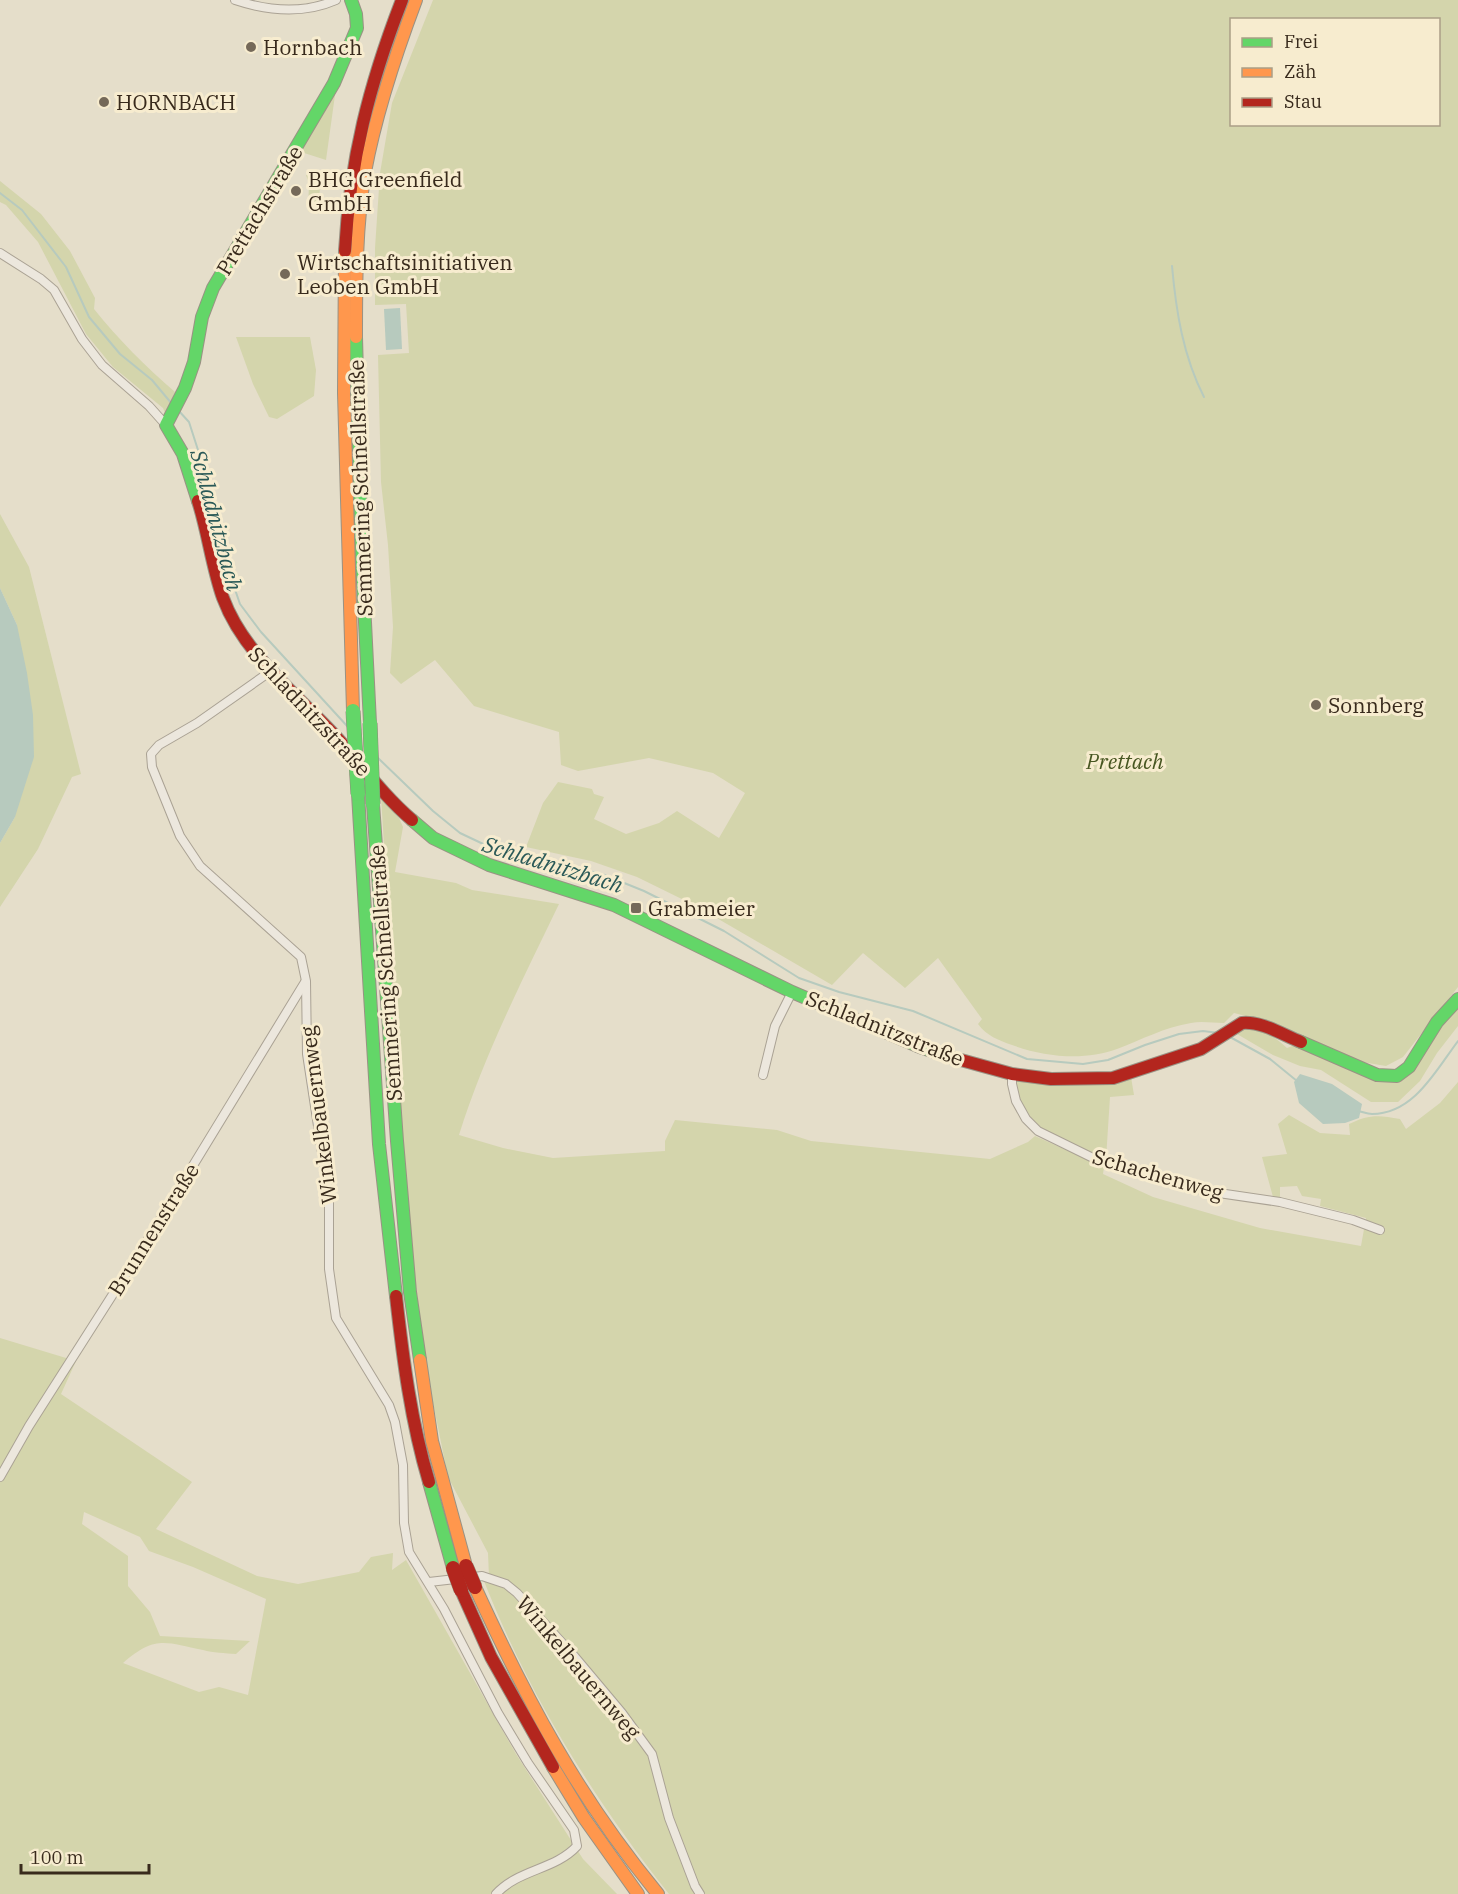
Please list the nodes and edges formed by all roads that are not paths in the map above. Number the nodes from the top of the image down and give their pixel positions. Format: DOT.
graph roads {
  1 [pos="235,0"];
  2 [pos="336,0"];
  3 [pos="351,0"];
  4 [pos="402,0"];
  5 [pos="416,0"];
  6 [pos="396,33"];
  7 [pos="0,253"];
  8 [pos="168,421"];
  9 [pos="271,671"];
  10 [pos="306,981"];
  11 [pos="792,992"];
  12 [pos="1458,999"];
  13 [pos="1012,1074"];
  14 [pos="763,1075"];
  15 [pos="1380,1230"];
  16 [pos="0,1477"];
  17 [pos="460,1567"];
  18 [pos="429,1581"];
  19 [pos="468,1588"];
  20 [pos="496,1894"];
  21 [pos="638,1894"];
  22 [pos="658,1894"];
  23 [pos="700,1894"];
  1 -- 2 [label="street"];
  3 -- 8 [label="main road, Prettachstraße"];
  4 -- 6 [label="main road, Semmering Schnellstraße"];
  5 -- 6 [label="main road, Semmering Schnellstraße"];
  6 -- 17 [label="main road, Semmering Schnellstraße, bridge"];
  6 -- 17 [label="main road, Semmering Schnellstraße, bridge"];
  7 -- 8 [label="street, Schladnitzstraße"];
  8 -- 9 [label="main road, Schladnitzstraße"];
  9 -- 10 [label="street, Winkelbauernweg"];
  9 -- 11 [label="main road, Schladnitzstraße"];
  10 -- 16 [label="street, Brunnenstraße"];
  10 -- 18 [label="street, Winkelbauernweg"];
  11 -- 13 [label="main road, Schladnitzstraße"];
  11 -- 14 [label="street, Schladnitzstraße"];
  12 -- 13 [label="main road, Schladnitzstraße"];
  13 -- 15 [label="street, Schachenweg"];
  17 -- 19 [label="main road, Semmering Schnellstraße, bridge"];
  18 -- 20 [label="street, Winkelbauernweg"];
  18 -- 23 [label="street, Winkelbauernweg"];
  19 -- 21 [label="main road, Semmering Schnellstraße"];
  19 -- 22 [label="main road, Semmering Schnellstraße"];
}
